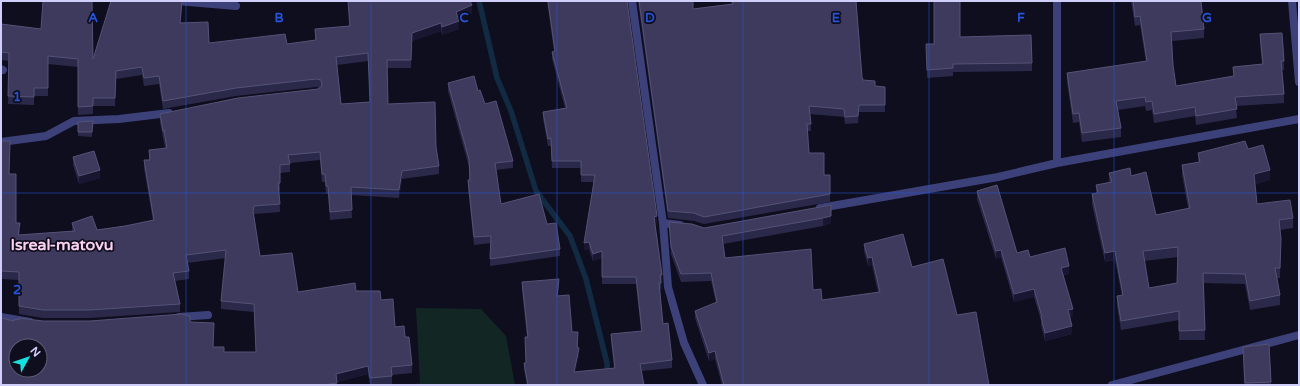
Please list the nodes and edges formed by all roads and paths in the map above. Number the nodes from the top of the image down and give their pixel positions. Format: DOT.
graph roads {
  1 [pos="176,1"];
  2 [pos="632,1"];
  3 [pos="1057,1"];
  4 [pos="1292,1"];
  5 [pos="236,6"];
  6 [pos="1299,82"];
  7 [pos="178,112"];
  8 [pos="1299,119"];
  9 [pos="1,142"];
  10 [pos="1057,164"];
  11 [pos="809,210"];
  12 [pos="663,223"];
  13 [pos="685,225"];
  14 [pos="208,314"];
  15 [pos="1,317"];
  16 [pos="170,318"];
  17 [pos="36,323"];
  18 [pos="1299,335"];
  19 [pos="703,385"];
  20 [pos="1112,385"];
  1 -- 5 [label="street"];
  2 -- 12 [label="street"];
  3 -- 10 [label="street"];
  4 -- 6 [label="street"];
  7 -- 9 [label="street"];
  8 -- 10 [label="street"];
  10 -- 11 [label="street"];
  12 -- 13 [label="street"];
  12 -- 19 [label="street"];
  14 -- 16 [label="street"];
  15 -- 17 [label="street"];
  18 -- 20 [label="street"];
}
